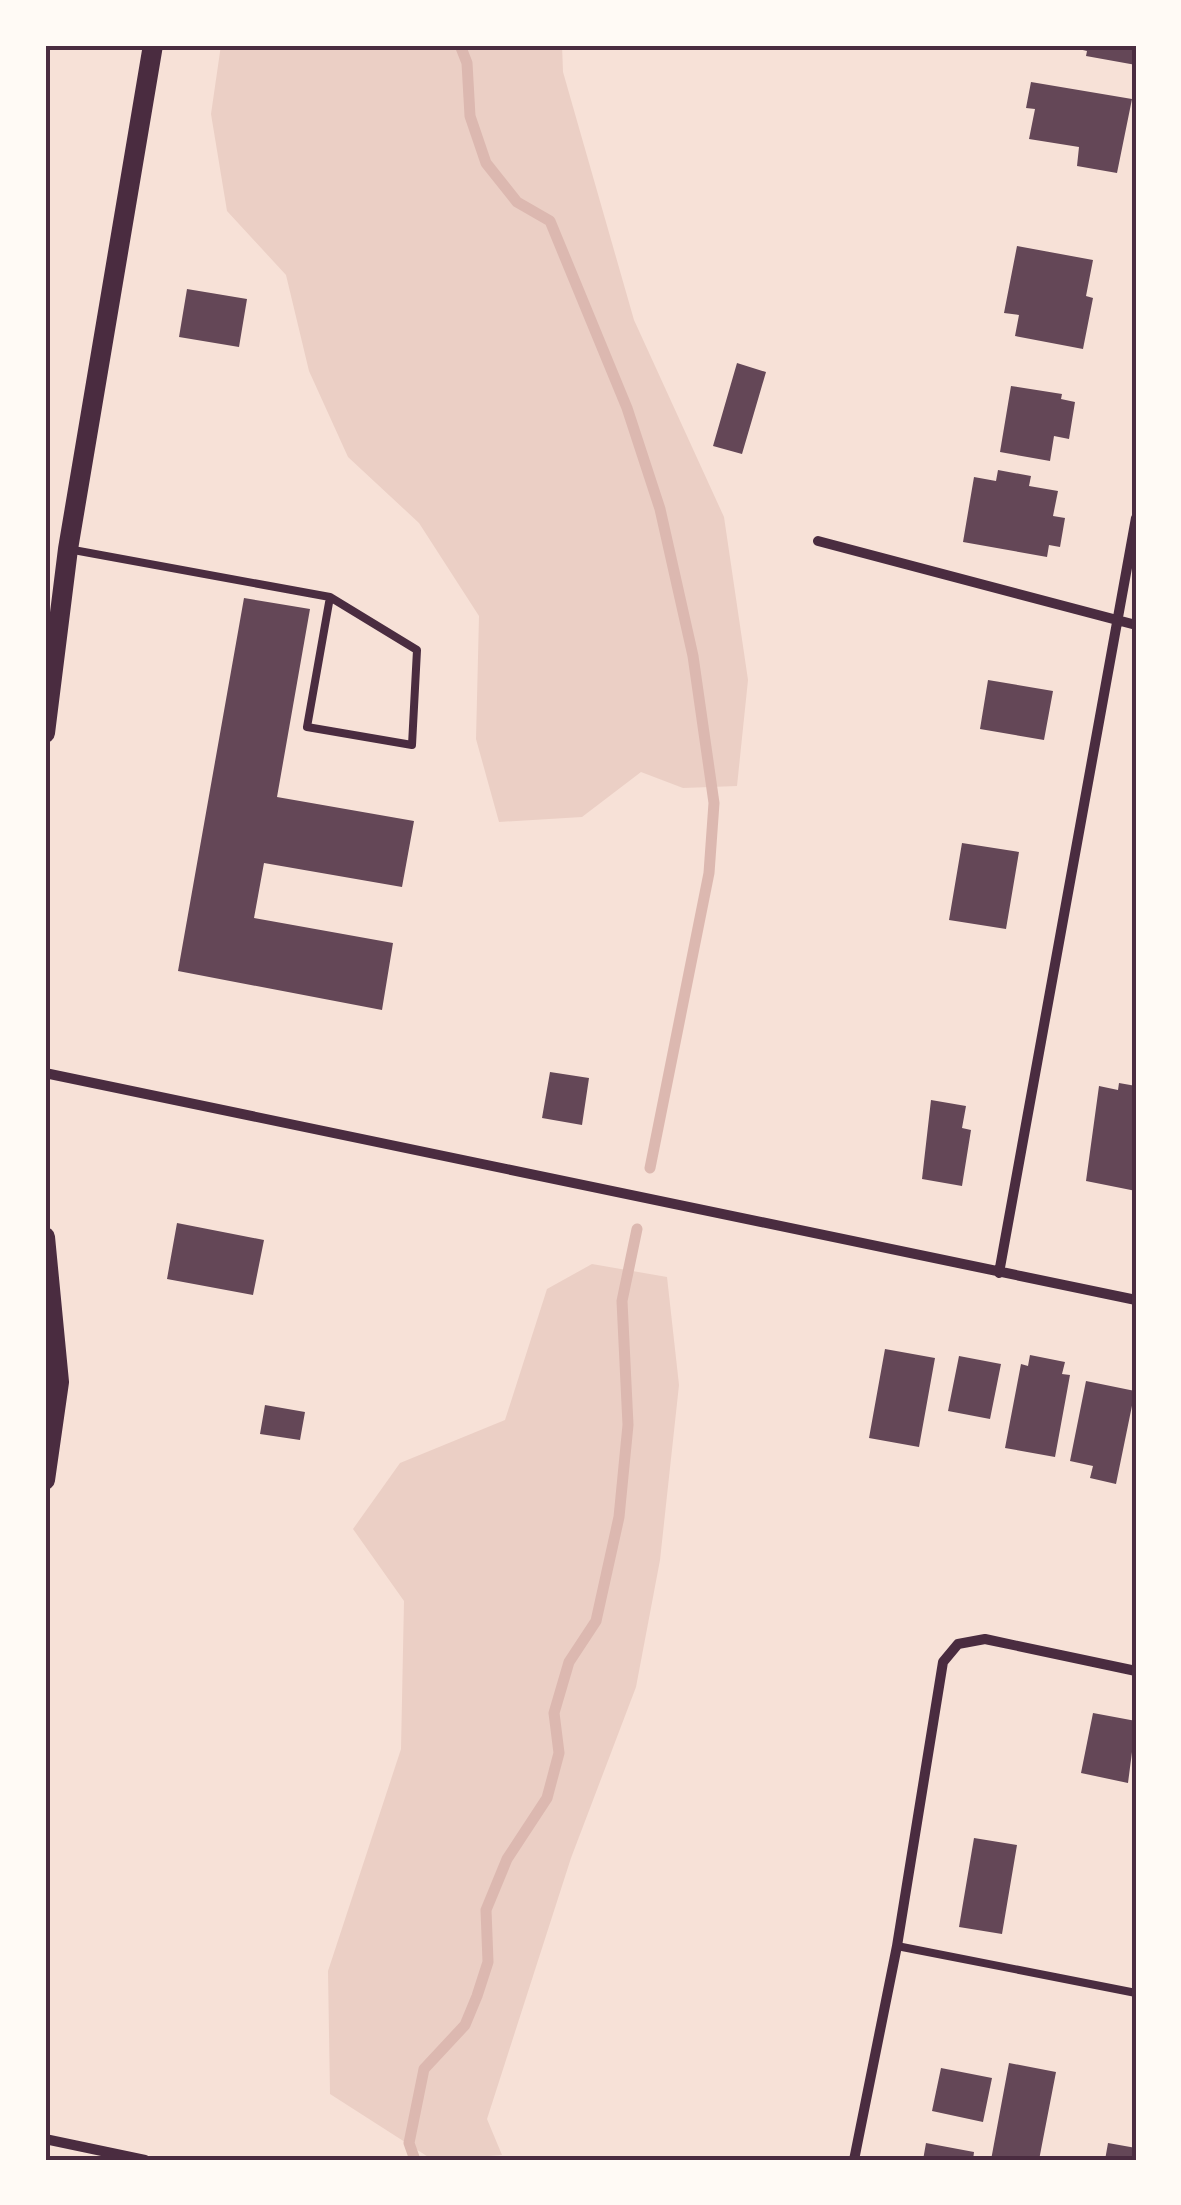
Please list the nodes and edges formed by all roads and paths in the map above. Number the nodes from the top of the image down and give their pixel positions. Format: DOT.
graph roads {
  1 [pos="153,45"];
  2 [pos="1136,518"];
  3 [pos="818,541"];
  4 [pos="68,550"];
  5 [pos="330,596"];
  6 [pos="1118,621"];
  7 [pos="1136,625"];
  8 [pos="45,733"];
  9 [pos="45,1073"];
  10 [pos="45,1237"];
  11 [pos="999,1273"];
  12 [pos="1136,1300"];
  13 [pos="51,1403"];
  14 [pos="45,1480"];
  15 [pos="1136,1671"];
  16 [pos="897,1946"];
  17 [pos="1136,1993"];
  18 [pos="45,2139"];
  19 [pos="145,2160"];
  20 [pos="854,2160"];
  1 -- 4 [label="main road"];
  2 -- 6 [label="street"];
  3 -- 6 [label="street"];
  4 -- 5 [label="lane"];
  4 -- 8 [label="main road"];
  5 -- 5 [label="lane"];
  6 -- 7 [label="street"];
  6 -- 11 [label="street"];
  9 -- 11 [label="street"];
  10 -- 13 [label="main road"];
  11 -- 12 [label="street"];
  13 -- 14 [label="main road"];
  15 -- 16 [label="street"];
  16 -- 17 [label="lane"];
  16 -- 20 [label="street"];
  18 -- 19 [label="street"];
}
